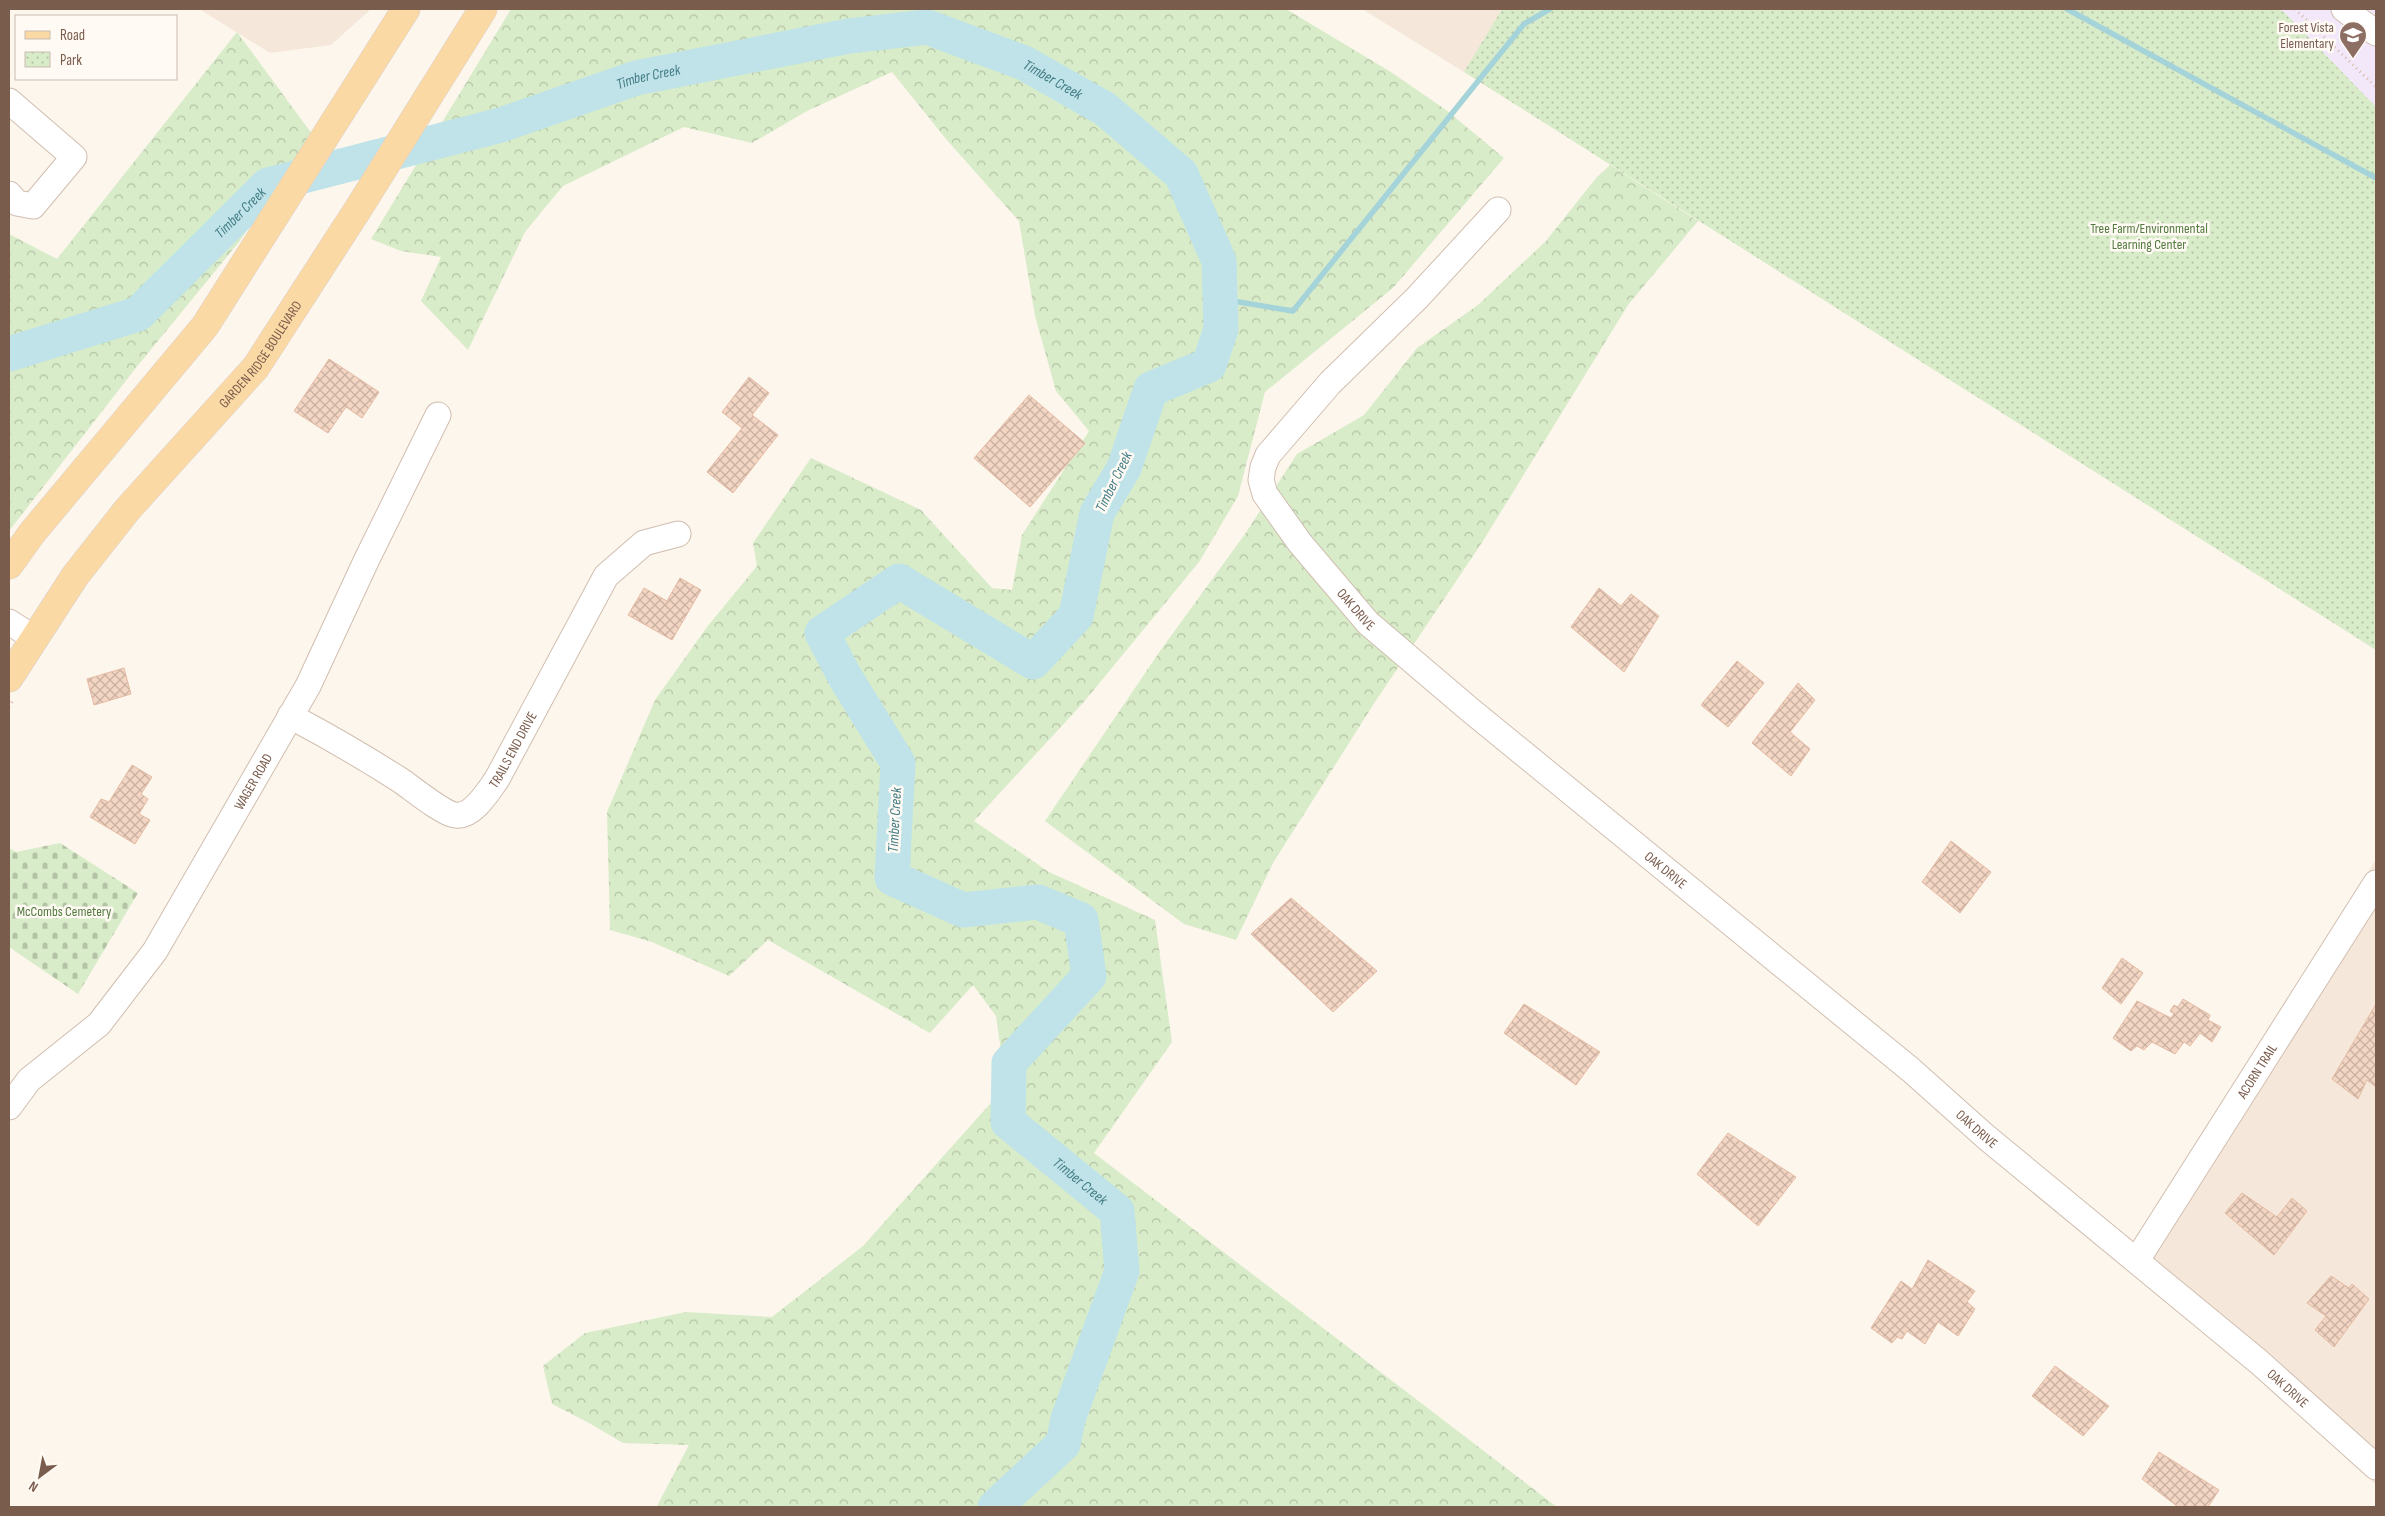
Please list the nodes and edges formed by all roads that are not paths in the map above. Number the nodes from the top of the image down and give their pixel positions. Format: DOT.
graph roads {
  1 [pos="406,9"];
  2 [pos="482,9"];
  3 [pos="2344,9"];
  4 [pos="2376,33"];
  5 [pos="9,101"];
  6 [pos="9,194"];
  7 [pos="1498,210"];
  8 [pos="438,415"];
  9 [pos="678,534"];
  10 [pos="9,565"];
  11 [pos="9,622"];
  12 [pos="34,638"];
  13 [pos="9,678"];
  14 [pos="290,716"];
  15 [pos="2376,883"];
  16 [pos="9,1107"];
  17 [pos="2137,1260"];
  18 [pos="2376,1467"];
  1 -- 10 [label="main road"];
  2 -- 12 [label="main road, GARDEN RIDGE BOULEVARD"];
  3 -- 4 [label="street"];
  5 -- 6 [label="street"];
  7 -- 17 [label="street, OAK DRIVE"];
  8 -- 14 [label="street, WAGER ROAD"];
  9 -- 14 [label="street, TRAILS END DRIVE"];
  11 -- 12 [label="street"];
  12 -- 13 [label="main road, GARDEN RIDGE BOULEVARD"];
  14 -- 16 [label="street, WAGER ROAD"];
  15 -- 17 [label="street, ACORN TRAIL"];
  17 -- 18 [label="street, OAK DRIVE"];
}
